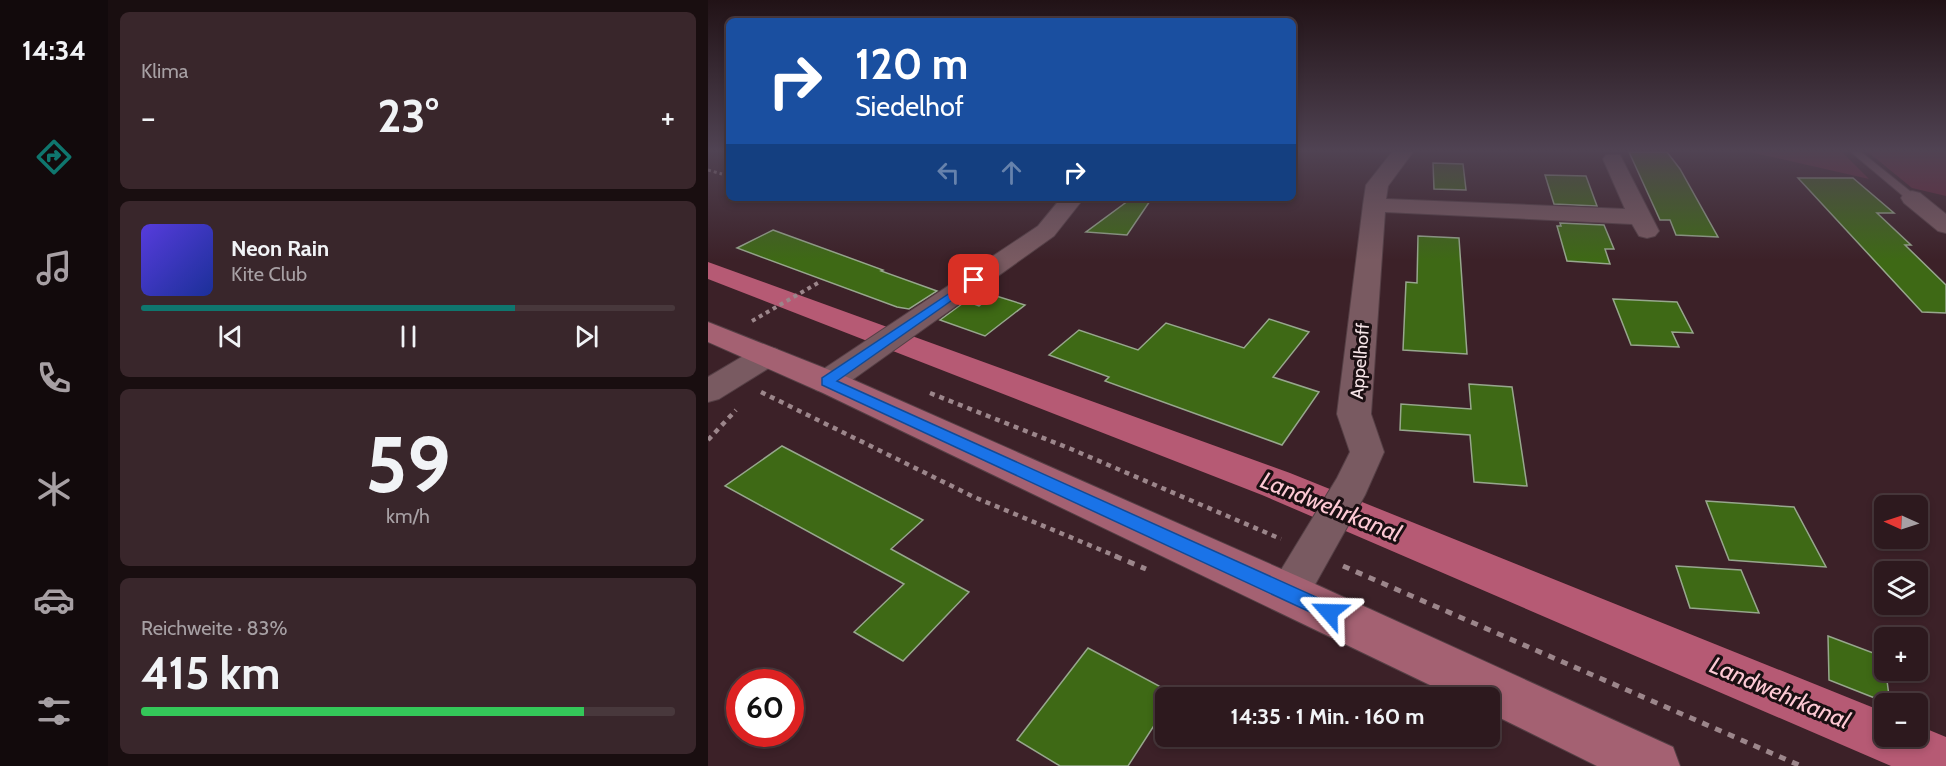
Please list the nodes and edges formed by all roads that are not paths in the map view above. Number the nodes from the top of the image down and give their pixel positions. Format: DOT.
graph roads {
  1 [pos="1377,188"];
  2 [pos="1626,188"];
  3 [pos="1899,188"];
  4 [pos="1912,198"];
  5 [pos="1071,201"];
  6 [pos="1374,205"];
  7 [pos="1946,226"];
  8 [pos="724,324"];
  9 [pos="762,340"];
  10 [pos="827,382"];
  11 [pos="719,384"];
  12 [pos="1288,593"];
  13 [pos="1654,766"];
  1 -- 6 [label="street, Appelhoff"];
  2 -- 6 [label="street"];
  3 -- 4 [label="lane"];
  4 -- 7 [label="street"];
  5 -- 10 [label="street"];
  6 -- 12 [label="street, Appelhoff"];
  8 -- 9 [label="main road"];
  9 -- 10 [label="main road"];
  9 -- 11 [label="street"];
  10 -- 12 [label="main road"];
  12 -- 13 [label="main road"];
}
